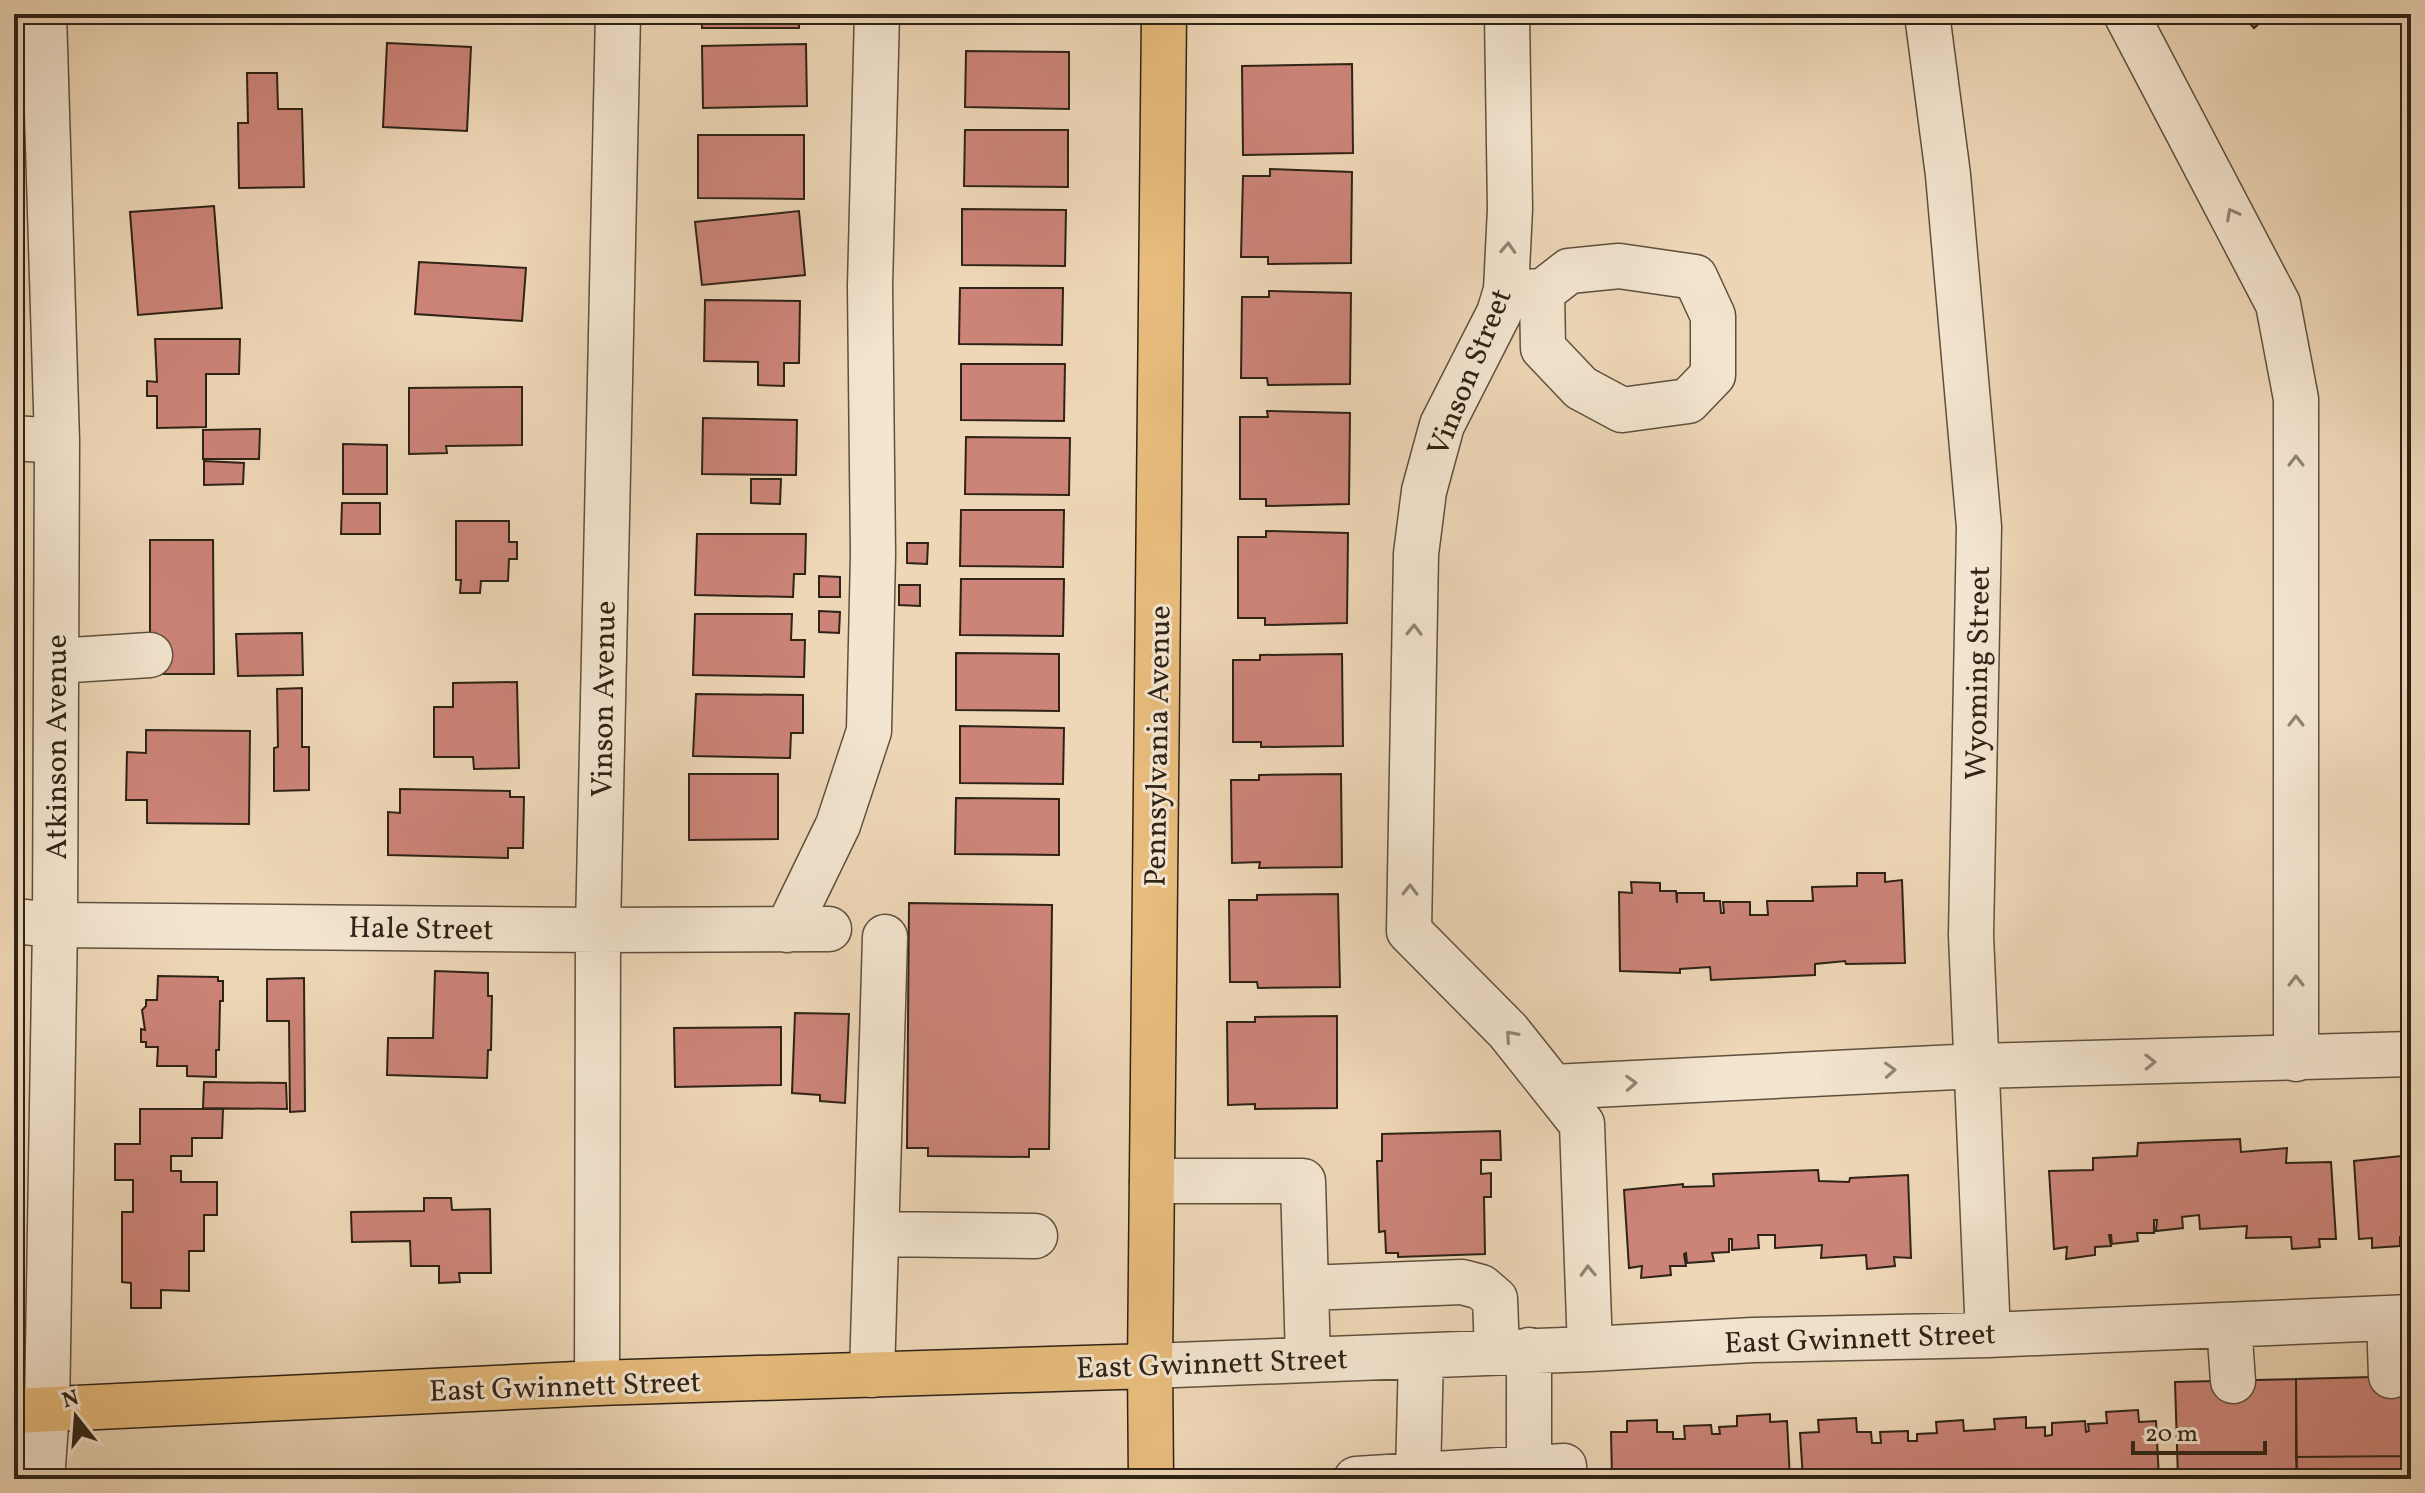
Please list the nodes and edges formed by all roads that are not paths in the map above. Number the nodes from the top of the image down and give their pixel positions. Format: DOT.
graph roads {
  1 [pos="44,14"];
  2 [pos="618,14"];
  3 [pos="877,14"];
  4 [pos="1164,14"];
  5 [pos="1507,14"];
  6 [pos="1927,14"];
  7 [pos="2126,14"];
  8 [pos="14,438"];
  9 [pos="57,441"];
  10 [pos="150,655"];
  11 [pos="56,661"];
  12 [pos="34,923"];
  13 [pos="598,930"];
  14 [pos="885,937"];
  15 [pos="2411,1054"];
  16 [pos="2296,1059"];
  17 [pos="1976,1066"];
  18 [pos="1553,1087"];
  19 [pos="1152,1181"];
  20 [pos="877,1234"];
  21 [pos="1035,1236"];
  22 [pos="1306,1288"];
  23 [pos="2400,1318"];
  24 [pos="2229,1325"];
  25 [pos="1988,1335"];
  26 [pos="1590,1349"];
  27 [pos="1513,1351"];
  28 [pos="1421,1356"];
  29 [pos="1308,1360"];
  30 [pos="1150,1366"];
  31 [pos="872,1375"];
  32 [pos="2391,1376"];
  33 [pos="2233,1381"];
  34 [pos="597,1383"];
  35 [pos="31,1411"];
  36 [pos="1546,1474"];
  37 [pos="1418,1475"];
  38 [pos="42,1479"];
  39 [pos="1151,1479"];
  40 [pos="1356,1479"];
  1 -- 9 [label="street, Atkinson Avenue"];
  2 -- 13 [label="street, Vinson Avenue"];
  3 -- 13 [label="street, Hale Street"];
  4 -- 19 [label="main road, Pennsylvania Avenue"];
  18 -- 5 [label="street, Vinson Street, one-way"];
  6 -- 17 [label="street, Wyoming Street"];
  16 -- 7 [label="street, one-way"];
  8 -- 9 [label="street"];
  9 -- 11 [label="street, Atkinson Avenue"];
  10 -- 11 [label="street"];
  11 -- 12 [label="street, Atkinson Avenue"];
  12 -- 13 [label="street, Hale Street"];
  12 -- 35 [label="street, Atkinson Avenue"];
  13 -- 34 [label="street, Vinson Avenue"];
  14 -- 20 [label="street"];
  15 -- 16 [label="street"];
  17 -- 16 [label="street, one-way"];
  18 -- 17 [label="street, one-way"];
  17 -- 25 [label="street, Wyoming Street"];
  26 -- 18 [label="street, Vinson Street, one-way"];
  19 -- 22 [label="street"];
  19 -- 30 [label="main road, Pennsylvania Avenue"];
  20 -- 21 [label="street"];
  20 -- 31 [label="street"];
  22 -- 27 [label="street"];
  22 -- 29 [label="street"];
  23 -- 24 [label="street, East Gwinnett Street"];
  23 -- 32 [label="street"];
  24 -- 25 [label="street, East Gwinnett Street"];
  24 -- 33 [label="street"];
  25 -- 26 [label="street, East Gwinnett Street"];
  26 -- 27 [label="street, East Gwinnett Street"];
  27 -- 28 [label="street, East Gwinnett Street"];
  27 -- 36 [label="street"];
  28 -- 29 [label="street, East Gwinnett Street"];
  28 -- 37 [label="street"];
  29 -- 30 [label="street, East Gwinnett Street"];
  30 -- 31 [label="main road, East Gwinnett Street"];
  30 -- 39 [label="main road, Pennsylvania Avenue"];
  31 -- 34 [label="main road, East Gwinnett Street"];
  34 -- 35 [label="main road, East Gwinnett Street"];
  35 -- 38 [label="street, Atkinson Avenue"];
  36 -- 37 [label="street"];
  37 -- 40 [label="street"];
}
